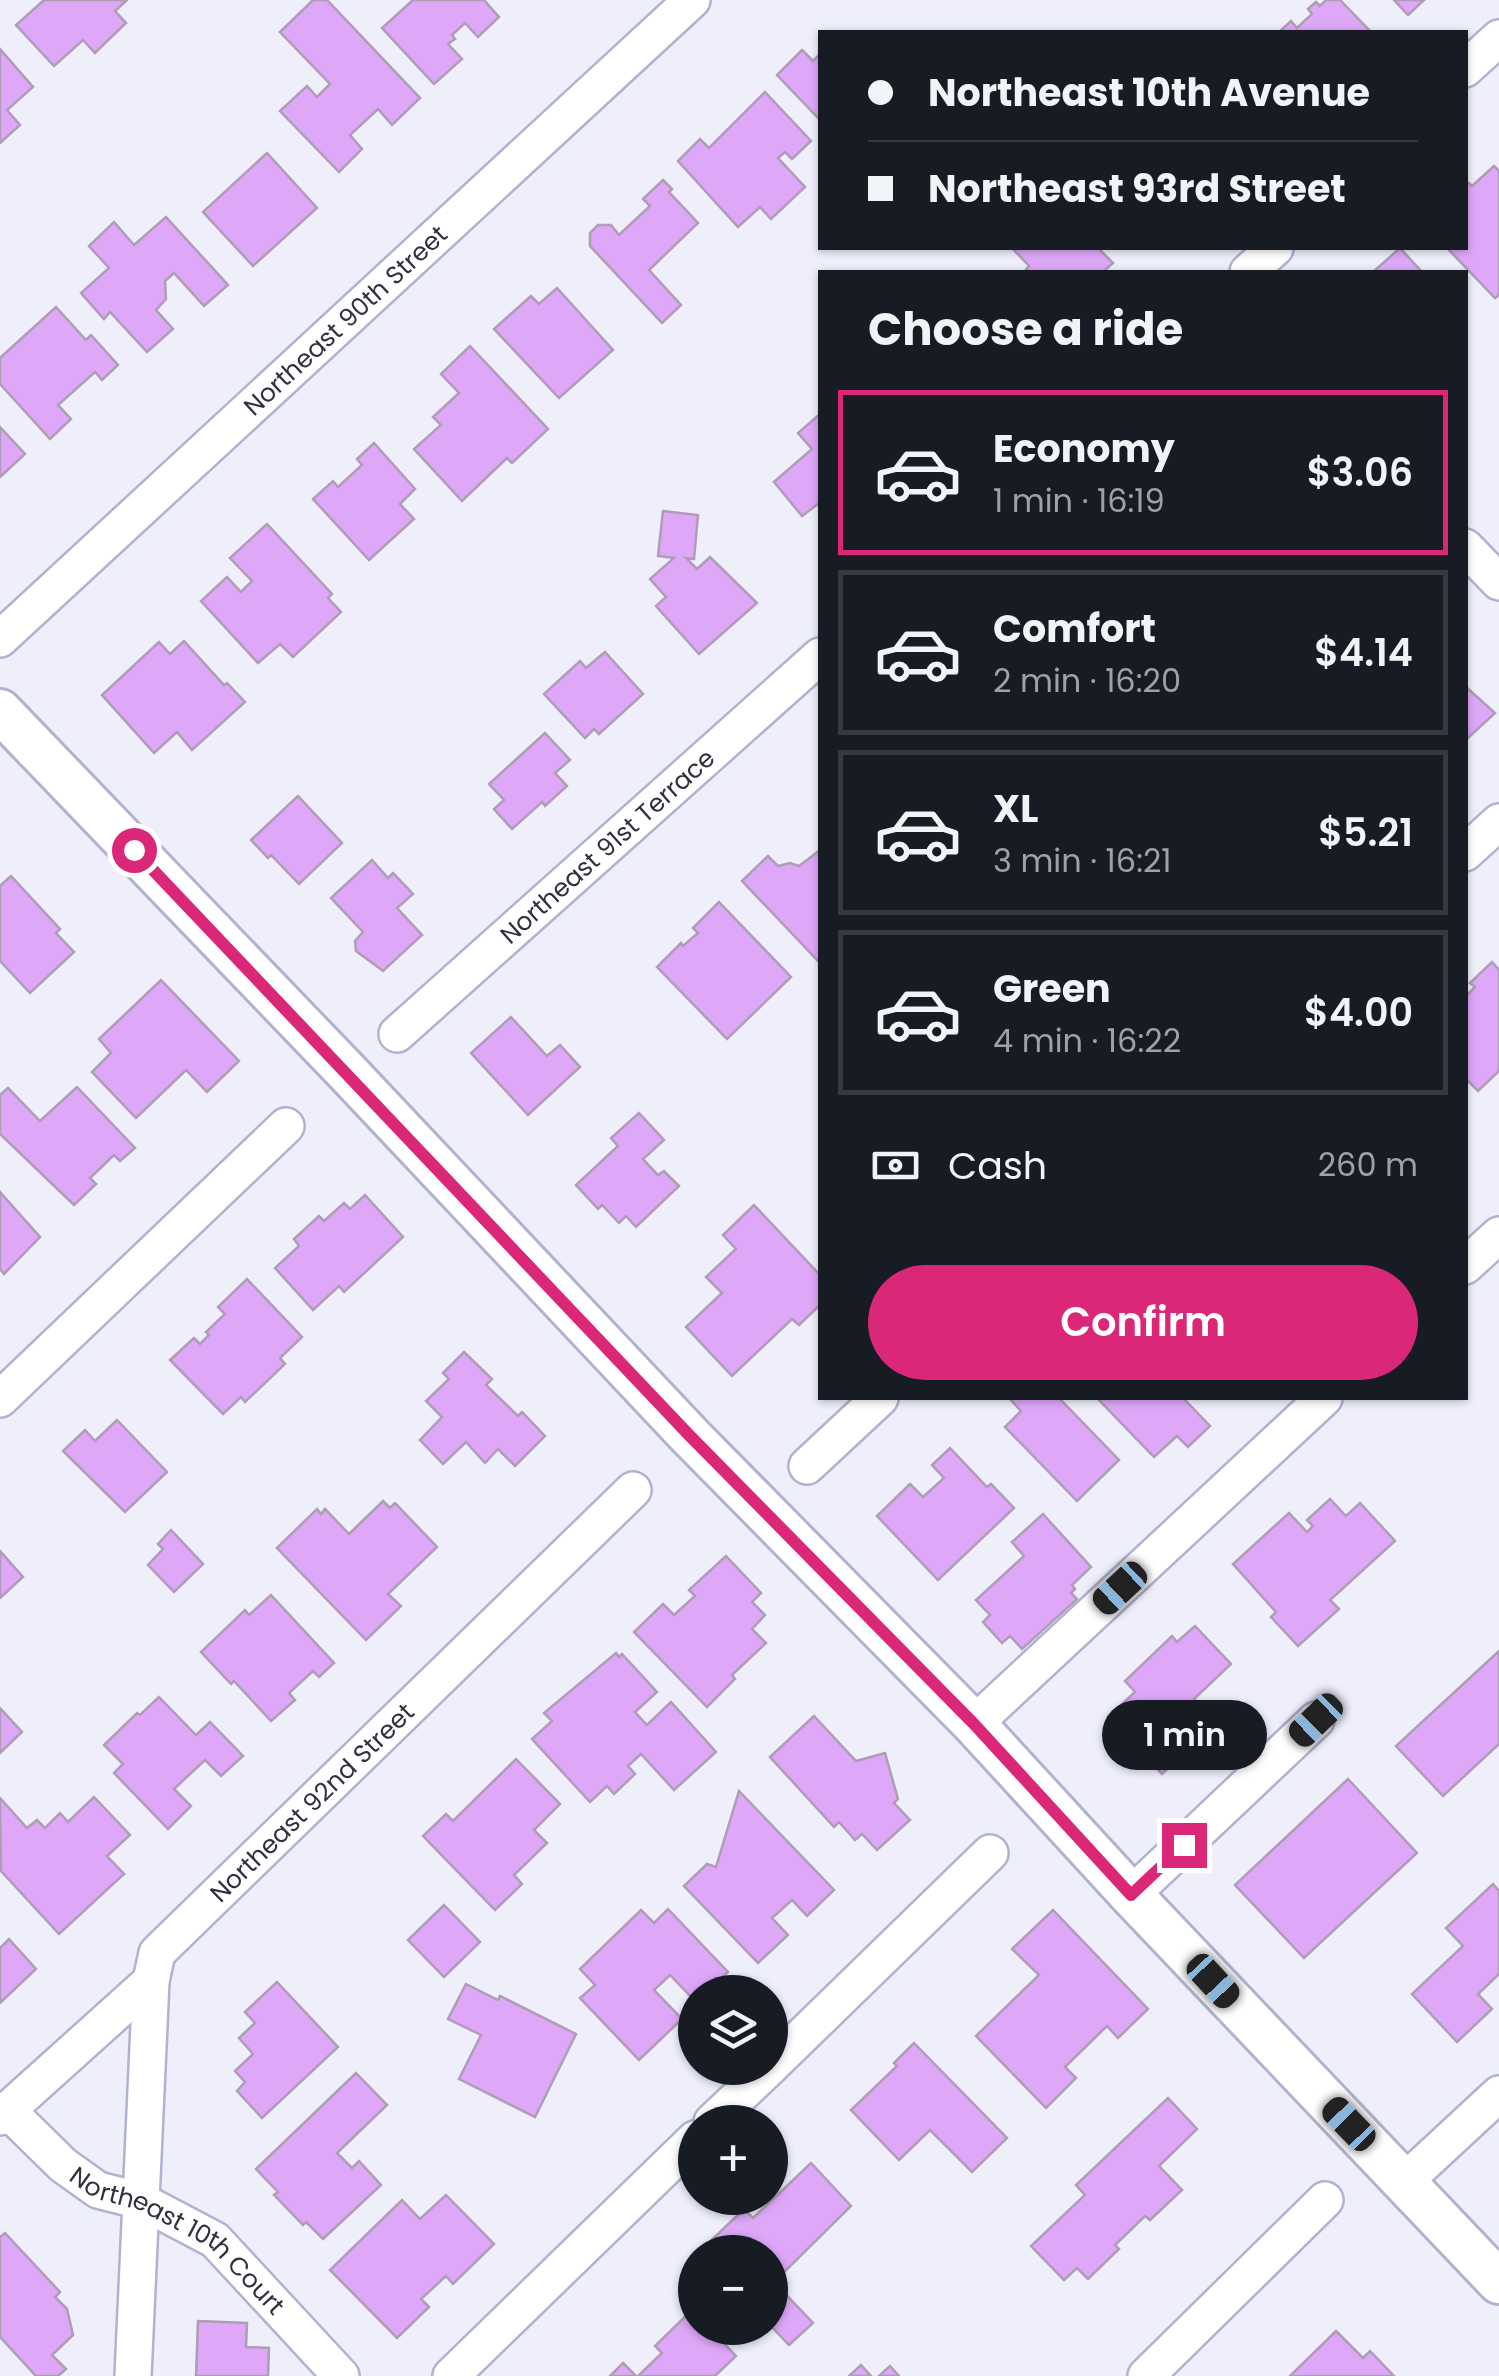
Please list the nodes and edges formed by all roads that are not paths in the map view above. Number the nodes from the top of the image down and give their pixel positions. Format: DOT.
graph roads {
  1 [pos="692,0"];
  2 [pos="1499,38"];
  3 [pos="1468,67"];
  4 [pos="1272,250"];
  5 [pos="1250,270"];
  6 [pos="1468,550"];
  7 [pos="1499,582"];
  8 [pos="0,639"];
  9 [pos="818,658"];
  10 [pos="0,711"];
  11 [pos="1499,822"];
  12 [pos="1468,850"];
  13 [pos="396,1034"];
  14 [pos="286,1126"];
  15 [pos="1499,1235"];
  16 [pos="1468,1263"];
  17 [pos="0,1398"];
  18 [pos="878,1400"];
  19 [pos="1322,1400"];
  20 [pos="806,1466"];
  21 [pos="634,1490"];
  22 [pos="1316,1720"];
  23 [pos="974,1724"];
  24 [pos="990,1853"];
  25 [pos="1131,1895"];
  26 [pos="151,1981"];
  27 [pos="788,2049"];
  28 [pos="751,2085"];
  29 [pos="1499,2094"];
  30 [pos="730,2105"];
  31 [pos="4,2114"];
  32 [pos="678,2156"];
  33 [pos="1404,2182"];
  34 [pos="1325,2200"];
  35 [pos="141,2201"];
  36 [pos="1499,2282"];
  37 [pos="133,2376"];
  38 [pos="341,2376"];
  39 [pos="451,2376"];
  40 [pos="1146,2376"];
  1 -- 8 [label="street, Northeast 90th Street"];
  2 -- 3 [label="street"];
  4 -- 5 [label="street"];
  6 -- 7 [label="street"];
  9 -- 13 [label="street, Northeast 91st Terrace"];
  10 -- 23 [label="street"];
  11 -- 12 [label="street"];
  14 -- 17 [label="street"];
  15 -- 16 [label="street"];
  18 -- 20 [label="street"];
  19 -- 23 [label="street"];
  21 -- 26 [label="street, Northeast 92nd Street"];
  22 -- 25 [label="street"];
  23 -- 25 [label="street"];
  24 -- 27 [label="street"];
  25 -- 33 [label="street"];
  26 -- 31 [label="street, Northeast 92nd Street"];
  26 -- 35 [label="street"];
  28 -- 30 [label="street"];
  29 -- 33 [label="street"];
  31 -- 35 [label="street, Northeast 10th Court"];
  32 -- 39 [label="street"];
  33 -- 36 [label="street"];
  34 -- 40 [label="street"];
  35 -- 37 [label="street"];
  35 -- 38 [label="street, Northeast 10th Court"];
}
